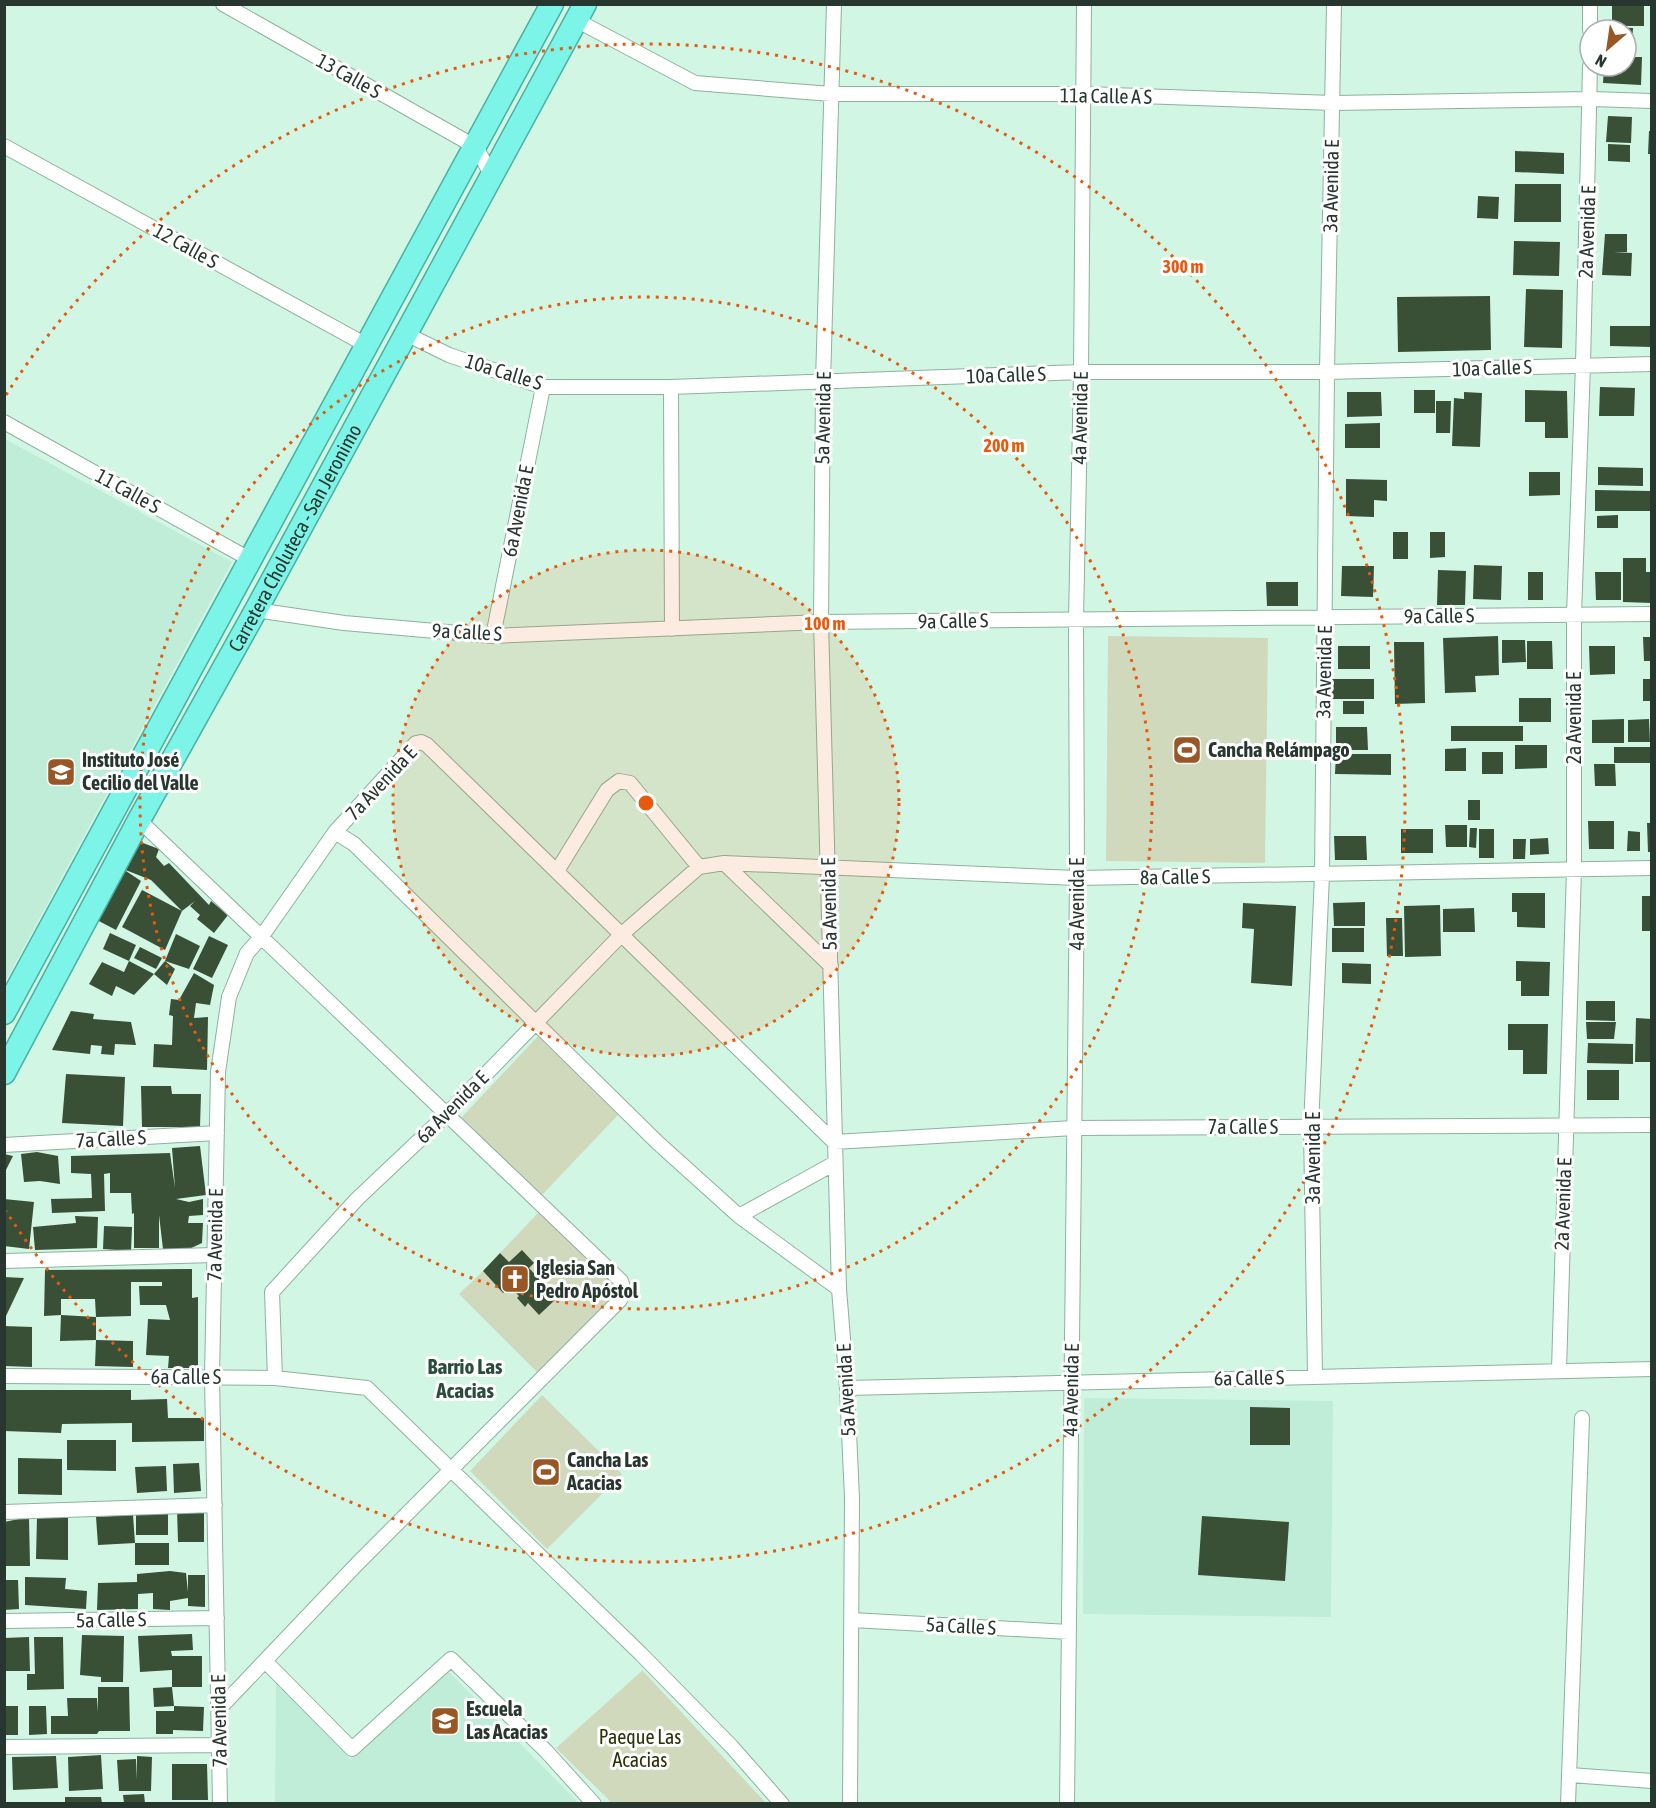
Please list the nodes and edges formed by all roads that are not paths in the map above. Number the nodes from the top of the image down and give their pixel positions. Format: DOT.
graph roads {
  1 [pos="223,4"];
  2 [pos="552,4"];
  3 [pos="834,4"];
  4 [pos="1084,4"];
  5 [pos="1334,4"];
  6 [pos="581,12"];
  7 [pos="1590,78"];
  8 [pos="831,94"];
  9 [pos="1084,94"];
  10 [pos="1591,99"];
  11 [pos="1652,101"];
  12 [pos="1333,103"];
  13 [pos="4,146"];
  14 [pos="476,147"];
  15 [pos="492,176"];
  16 [pos="406,334"];
  17 [pos="368,346"];
  18 [pos="1652,364"];
  19 [pos="1583,365"];
  20 [pos="1081,372"];
  21 [pos="1327,372"];
  22 [pos="823,382"];
  23 [pos="543,387"];
  24 [pos="671,387"];
  25 [pos="4,423"];
  26 [pos="251,560"];
  27 [pos="256,610"];
  28 [pos="1652,614"];
  29 [pos="1574,615"];
  30 [pos="1324,617"];
  31 [pos="1076,620"];
  32 [pos="821,622"];
  33 [pos="672,629"];
  34 [pos="493,636"];
  35 [pos="139,820"];
  36 [pos="335,832"];
  37 [pos="724,863"];
  38 [pos="828,866"];
  39 [pos="699,867"];
  40 [pos="1652,868"];
  41 [pos="1574,869"];
  42 [pos="557,871"];
  43 [pos="1322,875"];
  44 [pos="1077,878"];
  45 [pos="622,934"];
  46 [pos="262,936"];
  47 [pos="831,966"];
  48 [pos="4,1013"];
  49 [pos="535,1024"];
  50 [pos="4,1073"];
  51 [pos="447,1114"];
  52 [pos="1652,1125"];
  53 [pos="1566,1126"];
  54 [pos="1311,1127"];
  55 [pos="1074,1128"];
  56 [pos="217,1133"];
  57 [pos="834,1142"];
  58 [pos="4,1145"];
  59 [pos="835,1163"];
  60 [pos="739,1216"];
  61 [pos="214,1255"];
  62 [pos="4,1261"];
  63 [pos="839,1288"];
  64 [pos="1652,1369"];
  65 [pos="1559,1370"];
  66 [pos="4,1376"];
  67 [pos="1315,1376"];
  68 [pos="212,1377"];
  69 [pos="275,1378"];
  70 [pos="1071,1382"];
  71 [pos="847,1388"];
  72 [pos="1581,1418"];
  73 [pos="451,1469"];
  74 [pos="215,1505"];
  75 [pos="4,1512"];
  76 [pos="217,1618"];
  77 [pos="852,1620"];
  78 [pos="4,1621"];
  79 [pos="1069,1632"];
  80 [pos="265,1661"];
  81 [pos="219,1709"];
  82 [pos="219,1744"];
  83 [pos="4,1747"];
  84 [pos="1570,1775"];
  85 [pos="1652,1781"];
  86 [pos="220,1803"];
  87 [pos="594,1803"];
  88 [pos="782,1803"];
  89 [pos="850,1803"];
  90 [pos="1067,1803"];
  91 [pos="1568,1803"];
  1 -- 14 [label="street, 13 Calle S"];
  2 -- 14 [label="highway, Carretera Choluteca - San Jeronimo"];
  3 -- 8 [label="street, 5a Avenida E"];
  4 -- 9 [label="street, 4a Avenida E"];
  5 -- 12 [label="street, 3a Avenida E"];
  6 -- 8 [label="street, 11a Calle A S"];
  6 -- 15 [label="highway, Carretera Choluteca - San Jeronimo"];
  7 -- 10 [label="street, 2a Avenida E"];
  8 -- 9 [label="street, 11a Calle A S"];
  8 -- 22 [label="street, 5a Avenida E"];
  9 -- 12 [label="street, 11a Calle A S"];
  9 -- 20 [label="street, 4a Avenida E"];
  10 -- 11 [label="street, 11a Calle A S"];
  10 -- 12 [label="street, 11a Calle A S"];
  10 -- 19 [label="street, 2a Avenida E"];
  12 -- 21 [label="street, 3a Avenida E"];
  13 -- 17 [label="street, 12 Calle S"];
  14 -- 15 [label="street"];
  14 -- 17 [label="highway, Carretera Choluteca - San Jeronimo"];
  15 -- 16 [label="highway, Carretera Choluteca - San Jeronimo"];
  16 -- 23 [label="street, 10a Calle S"];
  16 -- 27 [label="highway, Carretera Choluteca - San Jeronimo"];
  17 -- 26 [label="highway, Carretera Choluteca - San Jeronimo"];
  18 -- 19 [label="street, 10a Calle S"];
  19 -- 21 [label="street, 10a Calle S"];
  19 -- 29 [label="street, 2a Avenida E"];
  20 -- 21 [label="street, 10a Calle S"];
  20 -- 22 [label="street, 10a Calle S"];
  20 -- 31 [label="street, 4a Avenida E"];
  21 -- 30 [label="street, 3a Avenida E"];
  22 -- 24 [label="street, 10a Calle S"];
  22 -- 32 [label="street, 5a Avenida E"];
  23 -- 24 [label="street, 10a Calle S"];
  23 -- 34 [label="street, 6a Avenida E"];
  24 -- 33 [label="street"];
  25 -- 26 [label="street, 11 Calle S"];
  26 -- 48 [label="highway, Carretera Choluteca - San Jeronimo"];
  27 -- 34 [label="street, 9a Calle S"];
  27 -- 35 [label="highway, Carretera Choluteca - San Jeronimo"];
  28 -- 29 [label="street, 9a Calle S"];
  29 -- 30 [label="street, 9a Calle S"];
  29 -- 41 [label="street, 2a Avenida E"];
  30 -- 31 [label="street, 9a Calle S"];
  30 -- 43 [label="street, 3a Avenida E"];
  31 -- 32 [label="street, 9a Calle S"];
  31 -- 44 [label="street, 4a Avenida E"];
  32 -- 33 [label="street, 9a Calle S"];
  32 -- 38 [label="street, 5a Avenida E"];
  33 -- 34 [label="street, 9a Calle S"];
  35 -- 46 [label="street"];
  35 -- 50 [label="highway, Carretera Choluteca - San Jeronimo"];
  36 -- 42 [label="street, 7a Avenida E"];
  36 -- 46 [label="street, 7a Avenida E"];
  36 -- 49 [label="street"];
  37 -- 38 [label="street, 8a Calle S"];
  37 -- 39 [label="street, 8a Calle S"];
  37 -- 47 [label="street"];
  38 -- 44 [label="street, 8a Calle S"];
  38 -- 47 [label="street, 5a Avenida E"];
  39 -- 42 [label="street"];
  39 -- 45 [label="street, 6a Avenida E"];
  40 -- 41 [label="street, 8a Calle S"];
  41 -- 43 [label="street, 8a Calle S"];
  41 -- 53 [label="street, 2a Avenida E"];
  42 -- 45 [label="street"];
  43 -- 44 [label="street, 8a Calle S"];
  43 -- 54 [label="street, 3a Avenida E"];
  44 -- 55 [label="street, 4a Avenida E"];
  45 -- 49 [label="street, 6a Avenida E"];
  45 -- 57 [label="street"];
  46 -- 51 [label="street"];
  46 -- 56 [label="street, 7a Avenida E"];
  47 -- 57 [label="street, 5a Avenida E"];
  49 -- 51 [label="street, 6a Avenida E"];
  49 -- 60 [label="street"];
  51 -- 69 [label="street, 6a Avenida E"];
  51 -- 73 [label="street"];
  52 -- 53 [label="street, 7a Calle S"];
  53 -- 54 [label="street, 7a Calle S"];
  53 -- 65 [label="street, 2a Avenida E"];
  54 -- 55 [label="street, 7a Calle S"];
  54 -- 67 [label="street, 3a Avenida E"];
  55 -- 57 [label="street, 7a Calle S"];
  55 -- 70 [label="street, 4a Avenida E"];
  56 -- 58 [label="street, 7a Calle S"];
  56 -- 61 [label="street, 7a Avenida E"];
  57 -- 59 [label="street, 5a Avenida E"];
  59 -- 60 [label="street"];
  59 -- 63 [label="street, 5a Avenida E"];
  60 -- 63 [label="street"];
  61 -- 62 [label="street"];
  61 -- 68 [label="street, 7a Avenida E"];
  63 -- 71 [label="street, 5a Avenida E"];
  64 -- 65 [label="street, 6a Calle S"];
  65 -- 67 [label="street, 6a Calle S"];
  66 -- 68 [label="street, 6a Calle S"];
  67 -- 70 [label="street, 6a Calle S"];
  68 -- 69 [label="street, 6a Calle S"];
  68 -- 74 [label="street, 7a Avenida E"];
  69 -- 73 [label="street, 6a Calle S"];
  70 -- 71 [label="street, 6a Calle S"];
  70 -- 79 [label="street, 4a Avenida E"];
  71 -- 77 [label="street, 5a Avenida E"];
  72 -- 84 [label="street"];
  73 -- 80 [label="street"];
  73 -- 88 [label="street"];
  74 -- 75 [label="street"];
  74 -- 76 [label="street, 7a Avenida E"];
  76 -- 78 [label="street, 5a Calle S"];
  76 -- 81 [label="street, 7a Avenida E"];
  77 -- 79 [label="street, 5a Calle S"];
  77 -- 89 [label="street, 5a Avenida E"];
  79 -- 90 [label="street, 4a Avenida E"];
  80 -- 81 [label="street"];
  80 -- 87 [label="street"];
  81 -- 82 [label="street, 7a Avenida E"];
  82 -- 83 [label="street"];
  82 -- 86 [label="street, 7a Avenida E"];
  84 -- 85 [label="street"];
  84 -- 91 [label="street"];
}
